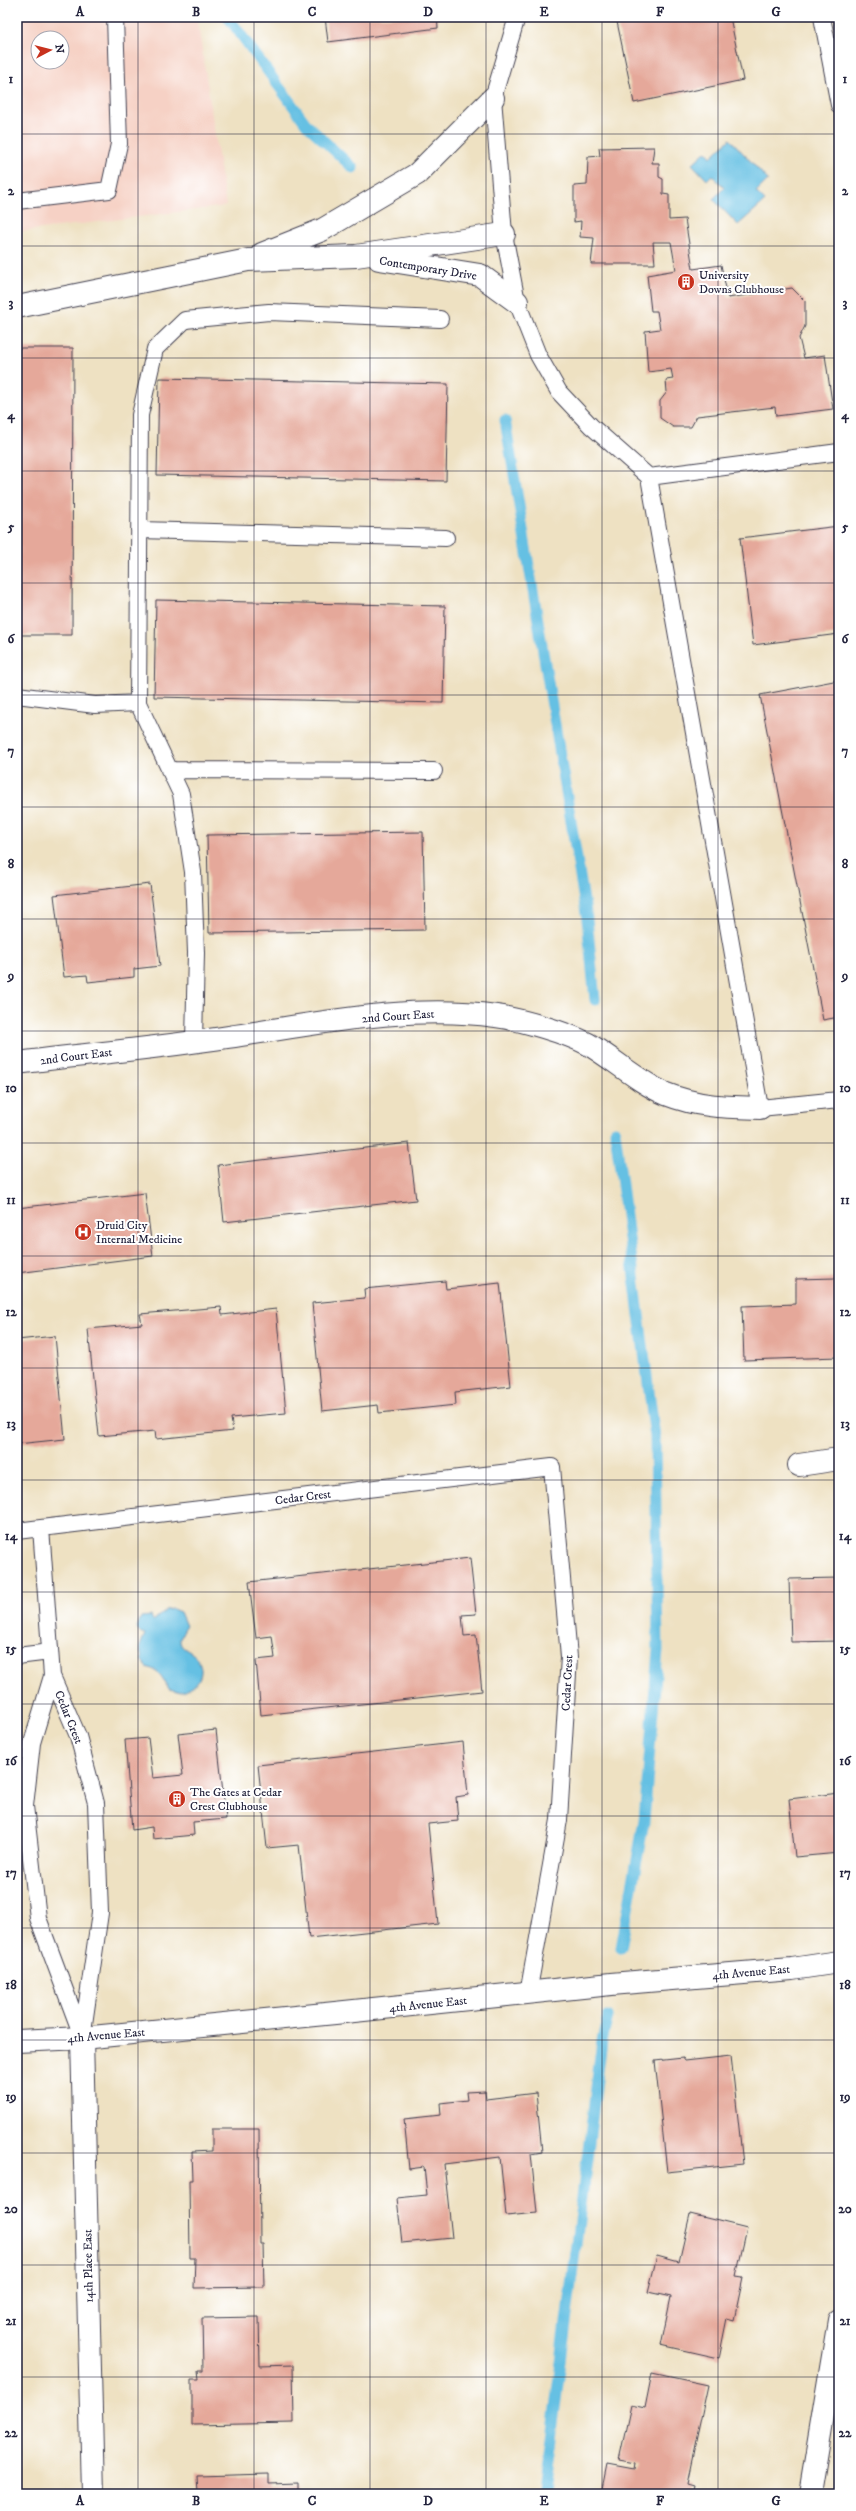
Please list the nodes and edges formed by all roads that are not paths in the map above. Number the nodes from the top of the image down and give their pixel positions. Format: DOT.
graph roads {
  1 [pos="115,17"];
  2 [pos="517,17"];
  3 [pos="822,17"];
  4 [pos="493,98"];
  5 [pos="839,105"];
  6 [pos="17,201"];
  7 [pos="504,234"];
  8 [pos="356,256"];
  9 [pos="248,260"];
  10 [pos="517,302"];
  11 [pos="17,307"];
  12 [pos="440,319"];
  13 [pos="839,452"];
  14 [pos="649,477"];
  15 [pos="139,530"];
  16 [pos="446,538"];
  17 [pos="17,695"];
  18 [pos="138,703"];
  19 [pos="169,770"];
  20 [pos="434,771"];
  21 [pos="194,1041"];
  22 [pos="17,1063"];
  23 [pos="839,1100"];
  24 [pos="760,1108"];
  25 [pos="839,1459"];
  26 [pos="799,1465"];
  27 [pos="41,1528"];
  28 [pos="17,1531"];
  29 [pos="50,1652"];
  30 [pos="17,1656"];
  31 [pos="52,1676"];
  32 [pos="839,1962"];
  33 [pos="528,1994"];
  34 [pos="82,2038"];
  35 [pos="17,2041"];
  36 [pos="839,2320"];
  37 [pos="93,2494"];
  38 [pos="810,2494"];
  1 -- 6 [label="lane"];
  2 -- 4 [label="lane"];
  3 -- 5 [label="lane"];
  4 -- 7 [label="lane"];
  4 -- 9 [label="street"];
  7 -- 8 [label="street"];
  7 -- 10 [label="lane"];
  8 -- 9 [label="street"];
  8 -- 10 [label="street, Contemporary Drive"];
  9 -- 11 [label="street"];
  10 -- 14 [label="lane"];
  12 -- 15 [label="lane"];
  13 -- 14 [label="lane"];
  14 -- 24 [label="lane"];
  15 -- 16 [label="lane"];
  15 -- 18 [label="lane"];
  17 -- 18 [label="lane"];
  18 -- 19 [label="lane"];
  19 -- 20 [label="lane"];
  19 -- 21 [label="lane"];
  21 -- 22 [label="street, 2nd Court East"];
  21 -- 24 [label="street, 2nd Court East"];
  23 -- 24 [label="lane"];
  25 -- 26 [label="street"];
  27 -- 28 [label="lane"];
  27 -- 29 [label="lane, Cedar Crest"];
  27 -- 33 [label="lane, Cedar Crest"];
  29 -- 30 [label="lane"];
  29 -- 31 [label="lane, Cedar Crest"];
  31 -- 34 [label="lane, Cedar Crest"];
  31 -- 34 [label="lane"];
  32 -- 33 [label="street, 4th Avenue East"];
  33 -- 34 [label="street, 4th Avenue East"];
  34 -- 35 [label="street, 4th Avenue East"];
  34 -- 37 [label="street, 14th Place East"];
  36 -- 38 [label="street"];
}
